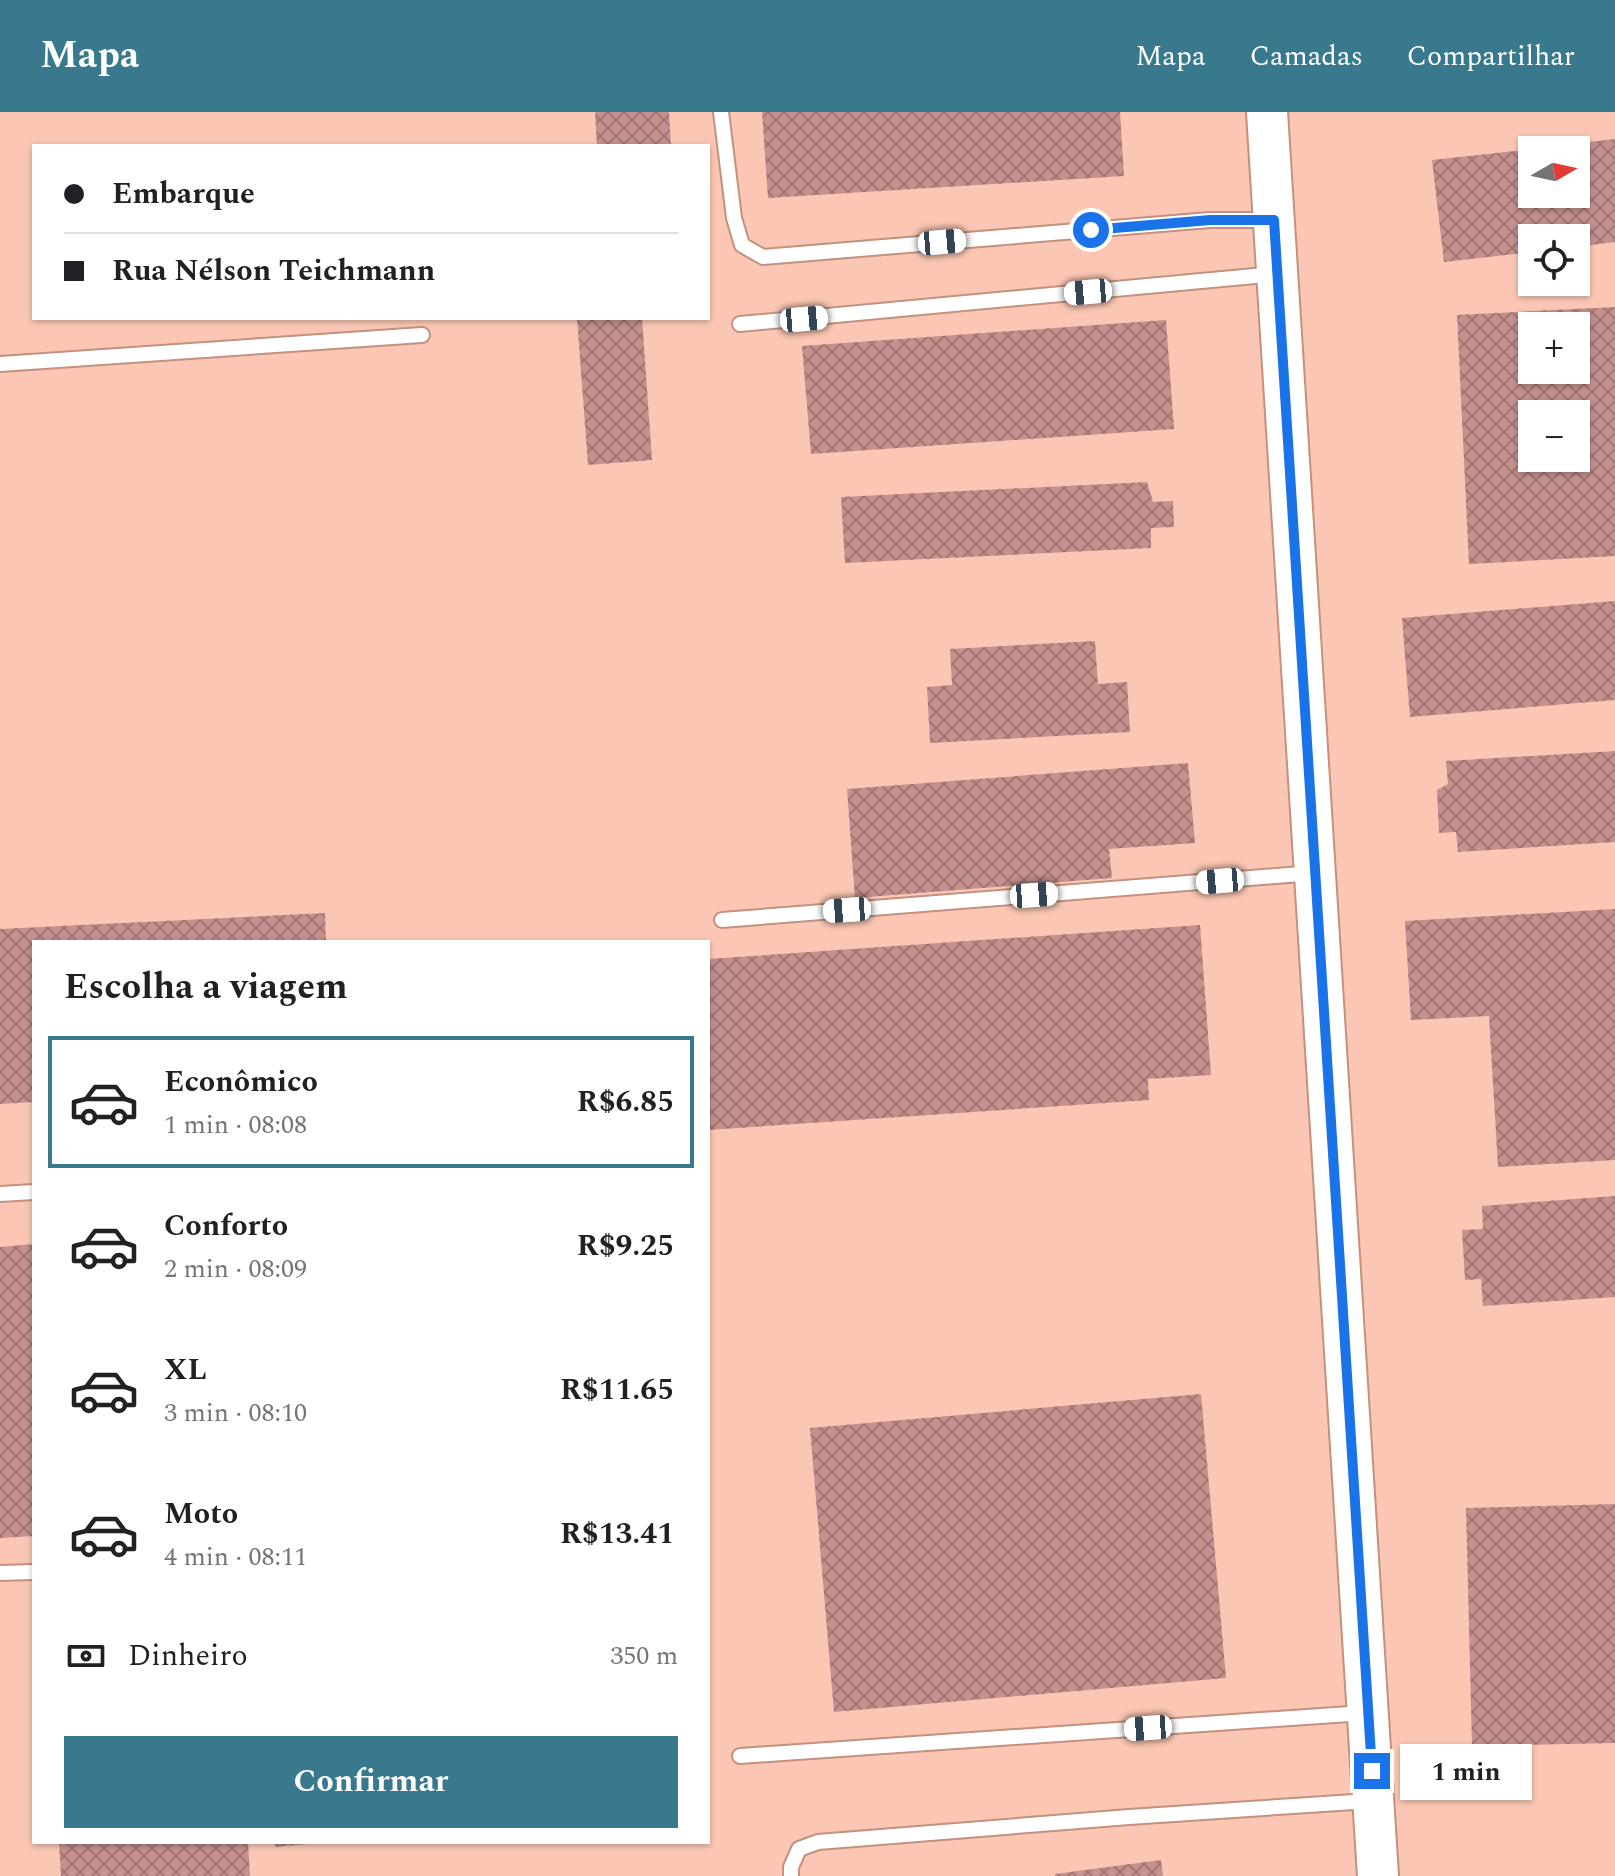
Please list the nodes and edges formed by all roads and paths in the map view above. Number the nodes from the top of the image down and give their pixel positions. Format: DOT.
graph roads {
  1 [pos="721,112"];
  2 [pos="1267,112"];
  3 [pos="1274,220"];
  4 [pos="1277,274"];
  5 [pos="740,324"];
  6 [pos="422,335"];
  7 [pos="0,364"];
  8 [pos="1314,873"];
  9 [pos="722,920"];
  10 [pos="32,1192"];
  11 [pos="0,1194"];
  12 [pos="32,1572"];
  13 [pos="0,1573"];
  14 [pos="1368,1713"];
  15 [pos="740,1756"];
  16 [pos="1373,1800"];
  17 [pos="791,1876"];
  18 [pos="1378,1876"];
  1 -- 3 [label="lane"];
  2 -- 3 [label="main road"];
  3 -- 4 [label="main road"];
  4 -- 5 [label="lane"];
  4 -- 8 [label="main road"];
  6 -- 7 [label="lane"];
  8 -- 9 [label="lane"];
  8 -- 14 [label="main road"];
  10 -- 11 [label="lane"];
  12 -- 13 [label="lane"];
  14 -- 15 [label="lane"];
  14 -- 16 [label="main road"];
  16 -- 17 [label="lane"];
  16 -- 18 [label="main road"];
}
